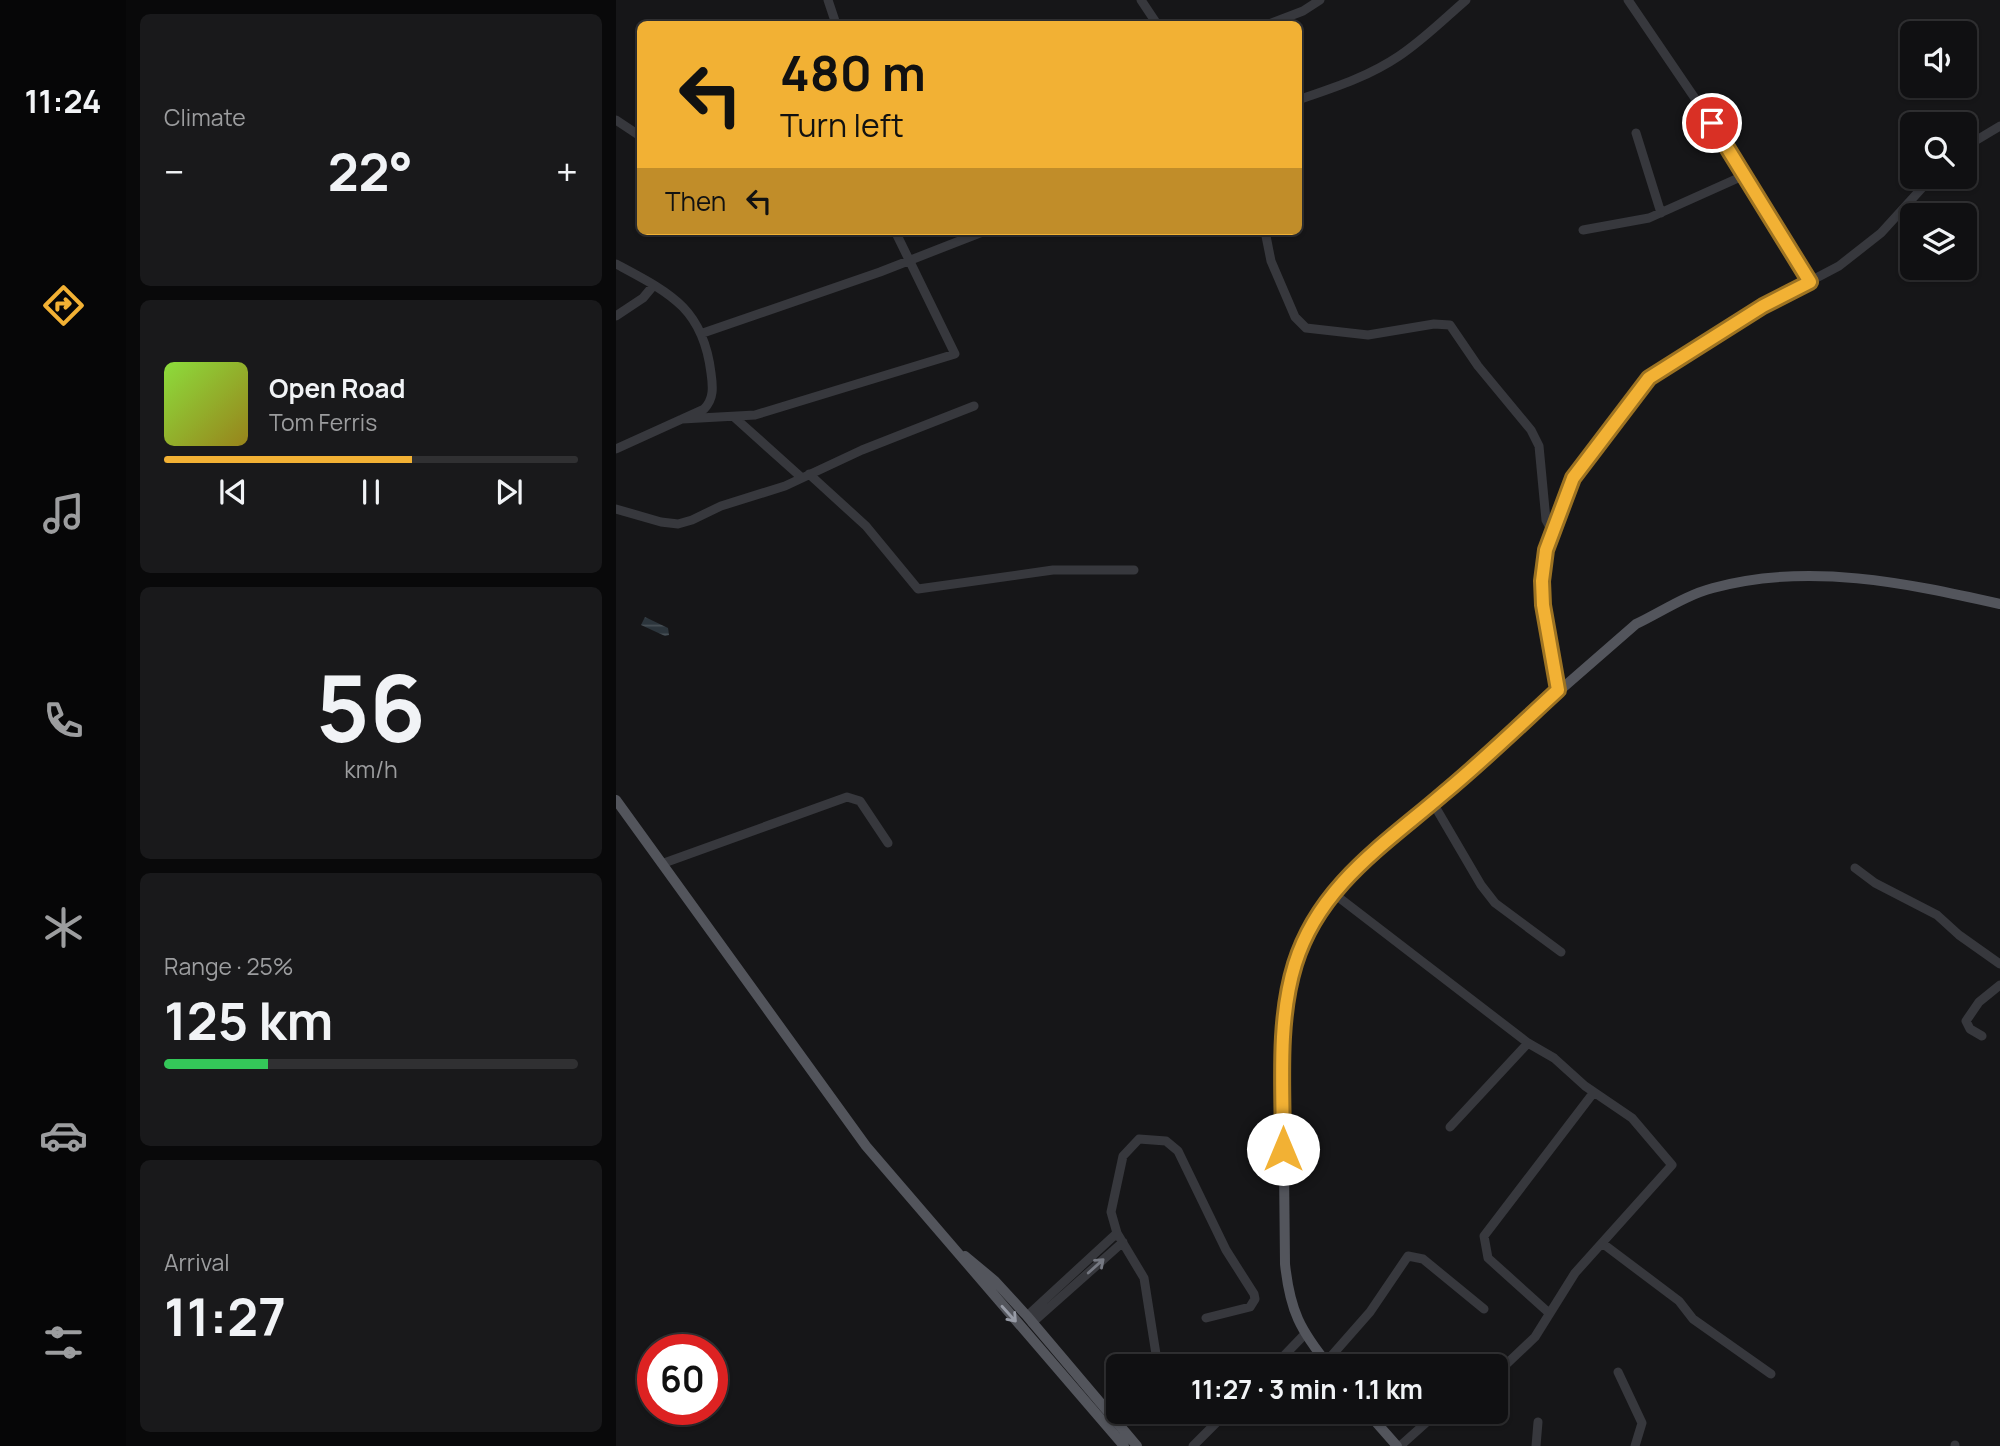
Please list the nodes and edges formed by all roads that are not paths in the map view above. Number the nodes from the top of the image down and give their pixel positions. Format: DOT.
graph roads {
  1 [pos="828,0"];
  2 [pos="1141,0"];
  3 [pos="1320,0"];
  4 [pos="1466,0"];
  5 [pos="1629,0"];
  6 [pos="835,21"];
  7 [pos="1155,21"];
  8 [pos="1277,21"];
  9 [pos="1302,99"];
  10 [pos="616,121"];
  11 [pos="2000,125"];
  12 [pos="1636,133"];
  13 [pos="637,134"];
  14 [pos="1977,139"];
  15 [pos="1745,175"];
  16 [pos="1921,189"];
  17 [pos="1661,213"];
  18 [pos="1583,230"];
  19 [pos="897,235"];
  20 [pos="975,235"];
  21 [pos="1266,235"];
  22 [pos="910,260"];
  23 [pos="616,264"];
  24 [pos="1810,282"];
  25 [pos="653,286"];
  26 [pos="616,316"];
  27 [pos="703,332"];
  28 [pos="974,406"];
  29 [pos="734,417"];
  30 [pos="682,419"];
  31 [pos="616,449"];
  32 [pos="806,476"];
  33 [pos="616,509"];
  34 [pos="1552,531"];
  35 [pos="1134,569"];
  36 [pos="2000,604"];
  37 [pos="1558,690"];
  38 [pos="616,800"];
  39 [pos="1433,803"];
  40 [pos="888,843"];
  41 [pos="664,863"];
  42 [pos="1855,868"];
  43 [pos="1333,893"];
  44 [pos="1561,952"];
  45 [pos="2000,964"];
  46 [pos="2000,985"];
  47 [pos="1982,1036"];
  48 [pos="1528,1043"];
  49 [pos="1594,1092"];
  50 [pos="1450,1127"];
  51 [pos="1117,1233"];
  52 [pos="1123,1242"];
  53 [pos="1602,1242"];
  54 [pos="948,1244"];
  55 [pos="1484,1308"];
  56 [pos="1549,1313"];
  57 [pos="1206,1318"];
  58 [pos="1030,1319"];
  59 [pos="1304,1335"];
  60 [pos="1156,1354"];
  61 [pos="1286,1354"];
  62 [pos="1320,1354"];
  63 [pos="1336,1354"];
  64 [pos="1508,1363"];
  65 [pos="1618,1372"];
  66 [pos="1771,1374"];
  67 [pos="1538,1423"];
  68 [pos="1215,1424"];
  69 [pos="1376,1424"];
  70 [pos="1424,1424"];
  71 [pos="1384,1434"];
  72 [pos="1124,1446"];
  73 [pos="1137,1446"];
  74 [pos="1193,1446"];
  75 [pos="1389,1446"];
  76 [pos="1399,1446"];
  77 [pos="1536,1446"];
  78 [pos="1635,1446"];
  1 -- 6 [label="street"];
  2 -- 7 [label="street"];
  3 -- 8 [label="street"];
  4 -- 9 [label="street"];
  5 -- 15 [label="street"];
  10 -- 13 [label="street"];
  11 -- 14 [label="street"];
  12 -- 17 [label="street"];
  15 -- 17 [label="street"];
  15 -- 24 [label="street"];
  16 -- 24 [label="street"];
  17 -- 18 [label="street"];
  19 -- 22 [label="street"];
  20 -- 22 [label="street"];
  21 -- 34 [label="street"];
  22 -- 27 [label="street"];
  22 -- 29 [label="street"];
  23 -- 25 [label="street"];
  24 -- 34 [label="street"];
  25 -- 26 [label="street"];
  25 -- 27 [label="street"];
  27 -- 30 [label="street"];
  28 -- 32 [label="street"];
  29 -- 30 [label="street"];
  29 -- 32 [label="street"];
  30 -- 31 [label="street"];
  32 -- 33 [label="street"];
  32 -- 35 [label="street"];
  34 -- 37 [label="street"];
  36 -- 37 [label="main road"];
  37 -- 39 [label="main road"];
  38 -- 41 [label="main road"];
  39 -- 43 [label="main road"];
  39 -- 44 [label="street"];
  40 -- 41 [label="street"];
  41 -- 54 [label="main road"];
  42 -- 45 [label="street"];
  43 -- 48 [label="street"];
  43 -- 59 [label="main road"];
  46 -- 47 [label="street"];
  48 -- 49 [label="street"];
  48 -- 50 [label="street"];
  49 -- 53 [label="street"];
  49 -- 56 [label="street"];
  51 -- 52 [label="street"];
  51 -- 57 [label="street"];
  51 -- 58 [label="street"];
  58 -- 52 [label="street, one-way"];
  52 -- 60 [label="street"];
  53 -- 56 [label="street"];
  53 -- 66 [label="street"];
  54 -- 58 [label="main road"];
  54 -- 72 [label="main road, one-way"];
  55 -- 63 [label="street"];
  56 -- 64 [label="street"];
  58 -- 73 [label="main road"];
  59 -- 61 [label="street"];
  59 -- 62 [label="main road"];
  65 -- 78 [label="street"];
  67 -- 77 [label="street"];
  68 -- 74 [label="street"];
  69 -- 71 [label="main road"];
  70 -- 76 [label="street"];
  71 -- 75 [label="main road"];
  71 -- 76 [label="main road"];
}
